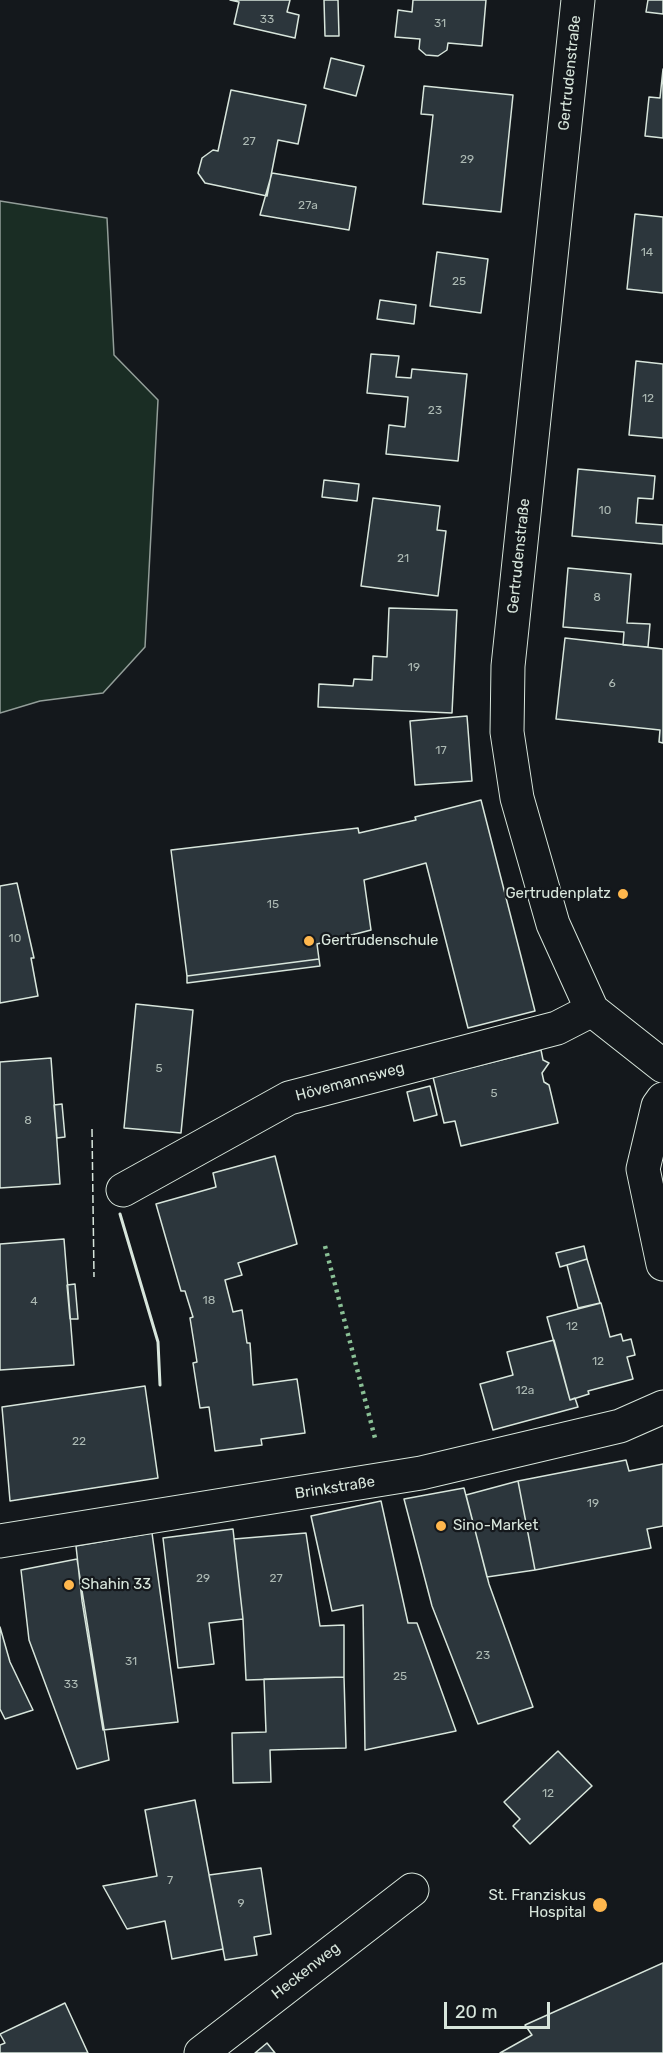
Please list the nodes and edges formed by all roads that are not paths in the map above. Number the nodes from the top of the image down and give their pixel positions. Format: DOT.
graph roads {
  1 [pos="578,0"];
  2 [pos="592,1010"];
  3 [pos="663,1066"];
  4 [pos="663,1099"];
  5 [pos="123,1190"];
  6 [pos="663,1264"];
  7 [pos="663,1407"];
  8 [pos="0,1541"];
  9 [pos="412,1890"];
  10 [pos="201,2053"];
  1 -- 2 [label="street, Gertrudenstraße"];
  2 -- 3 [label="street, Gertrudenstraße"];
  2 -- 5 [label="street, Hövemannsweg"];
  4 -- 6 [label="street"];
  7 -- 8 [label="street, Brinkstraße"];
  9 -- 10 [label="street, Heckenweg"];
}
